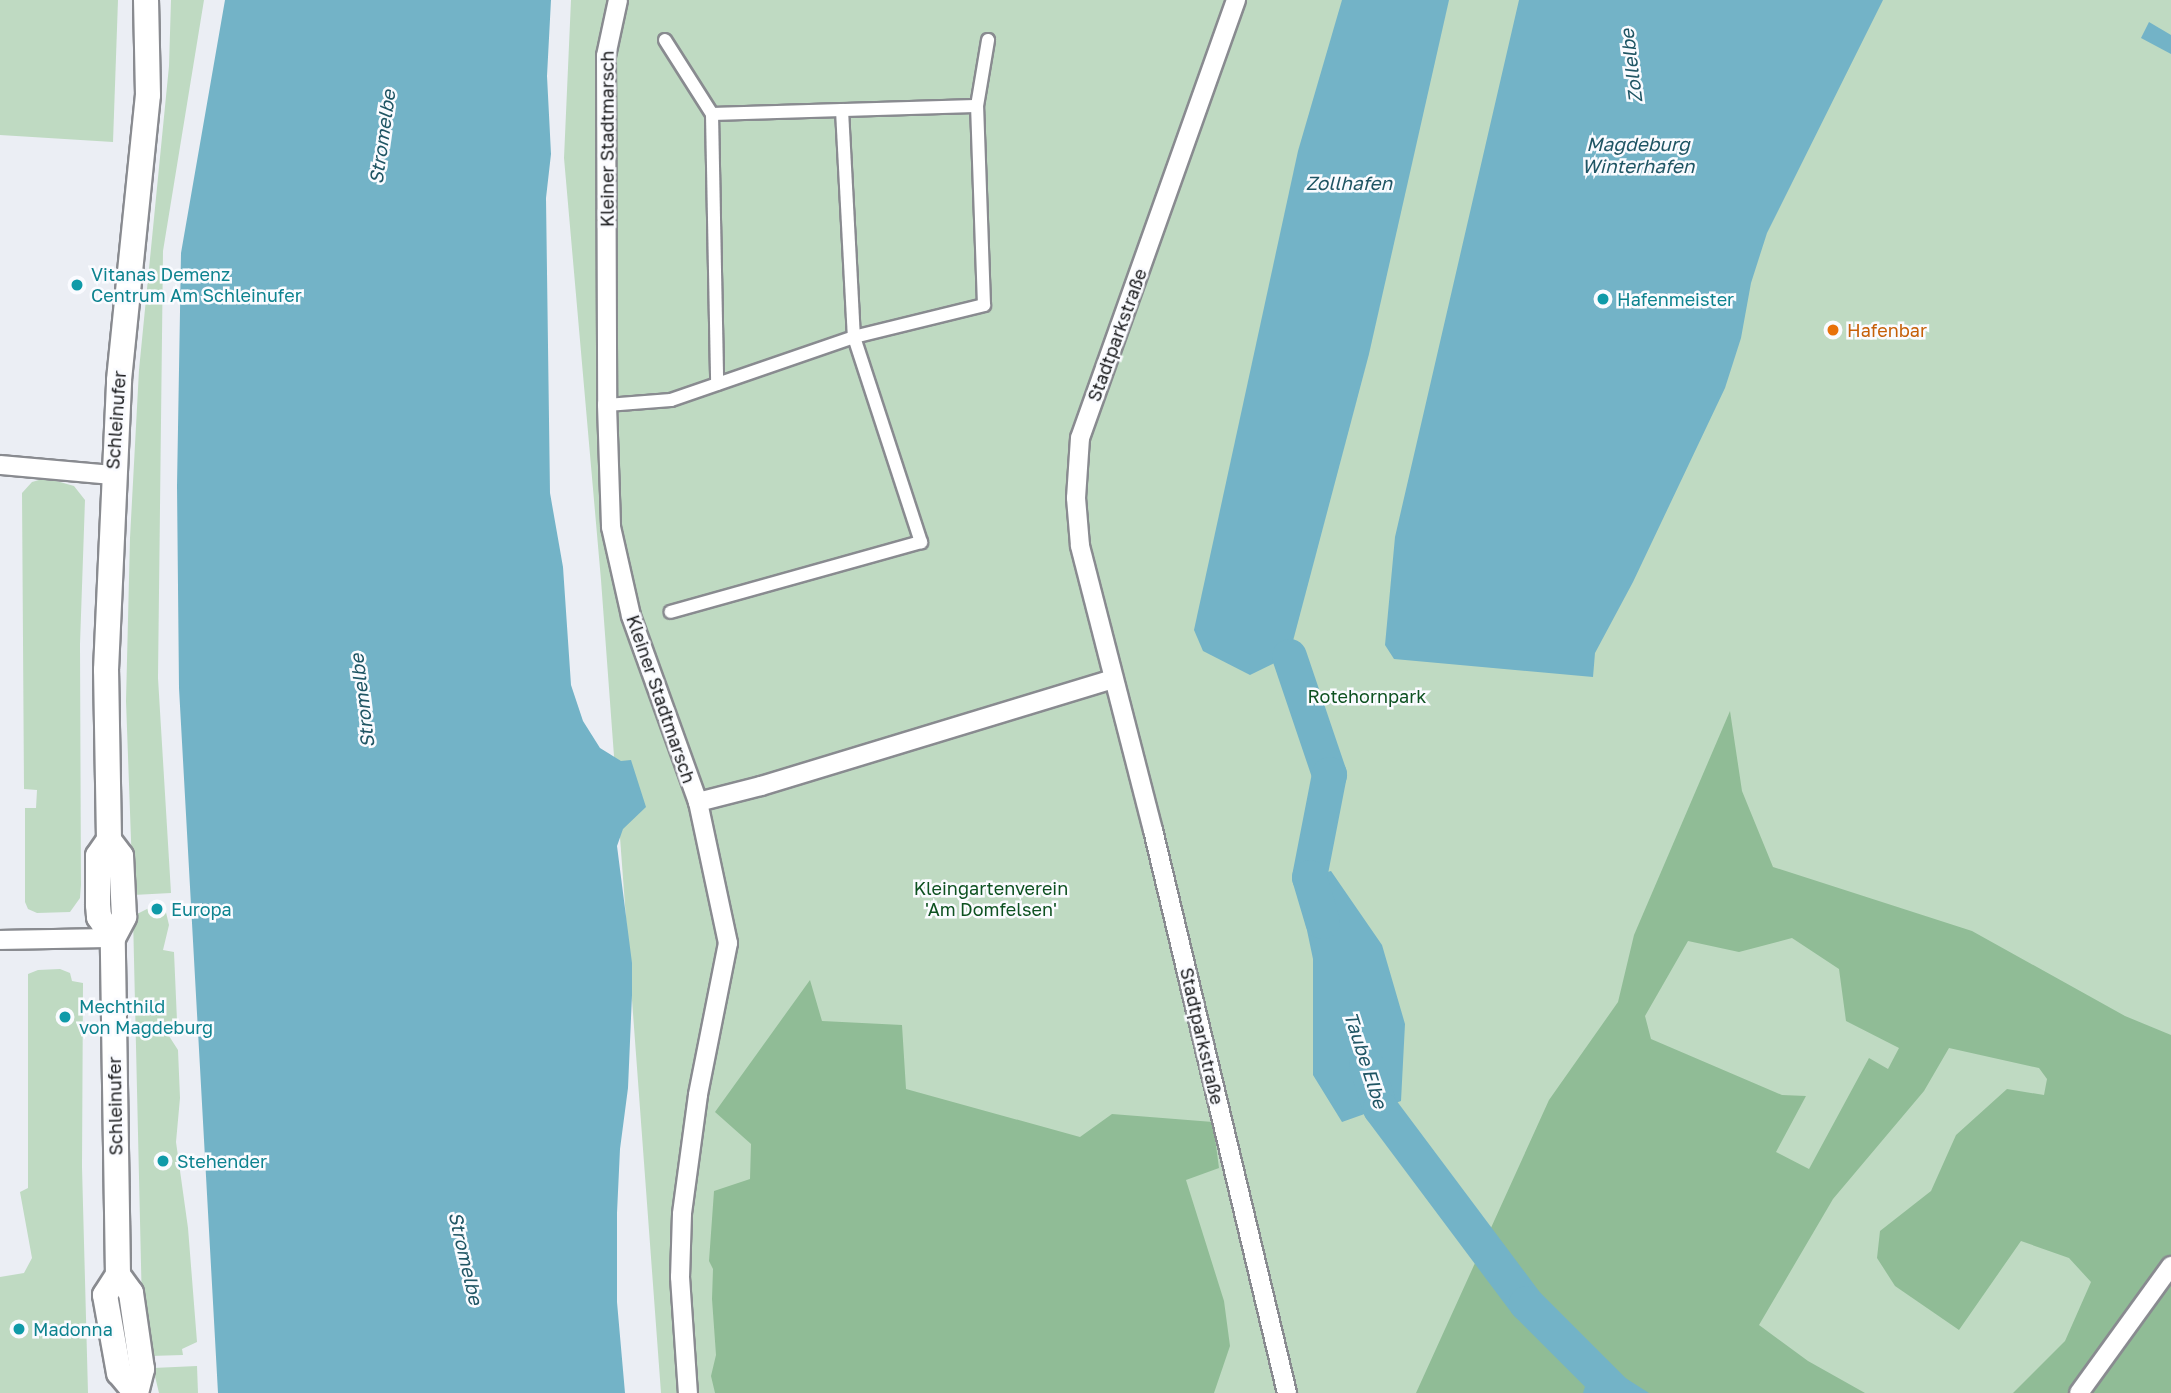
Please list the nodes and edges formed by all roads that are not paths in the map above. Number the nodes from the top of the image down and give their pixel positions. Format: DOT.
graph roads {
  1 [pos="146,0"];
  2 [pos="618,0"];
  3 [pos="1236,0"];
  4 [pos="665,40"];
  5 [pos="988,40"];
  6 [pos="977,106"];
  7 [pos="842,110"];
  8 [pos="712,114"];
  9 [pos="854,337"];
  10 [pos="717,384"];
  11 [pos="607,405"];
  12 [pos="0,465"];
  13 [pos="113,475"];
  14 [pos="671,612"];
  15 [pos="1113,679"];
  16 [pos="698,802"];
  17 [pos="113,938"];
  18 [pos="0,940"];
  19 [pos="2171,1266"];
  20 [pos="136,1393"];
  21 [pos="688,1393"];
  22 [pos="1287,1393"];
  23 [pos="2079,1393"];
  1 -- 13 [label="main road, Schleinufer"];
  2 -- 11 [label="street, Kleiner Stadtmarsch"];
  3 -- 15 [label="street, Stadtparkstraße"];
  4 -- 8 [label="street"];
  5 -- 6 [label="street"];
  6 -- 7 [label="street"];
  6 -- 9 [label="street"];
  7 -- 8 [label="street"];
  7 -- 9 [label="street"];
  8 -- 10 [label="street"];
  9 -- 10 [label="street"];
  9 -- 14 [label="street"];
  10 -- 11 [label="street"];
  11 -- 16 [label="street, Kleiner Stadtmarsch"];
  12 -- 13 [label="street"];
  13 -- 17 [label="main road, Schleinufer"];
  15 -- 16 [label="street"];
  15 -- 22 [label="street, Stadtparkstraße"];
  16 -- 21 [label="street, Kleiner Stadtmarsch"];
  17 -- 18 [label="street"];
  17 -- 20 [label="main road, Schleinufer"];
  19 -- 23 [label="street"];
}
